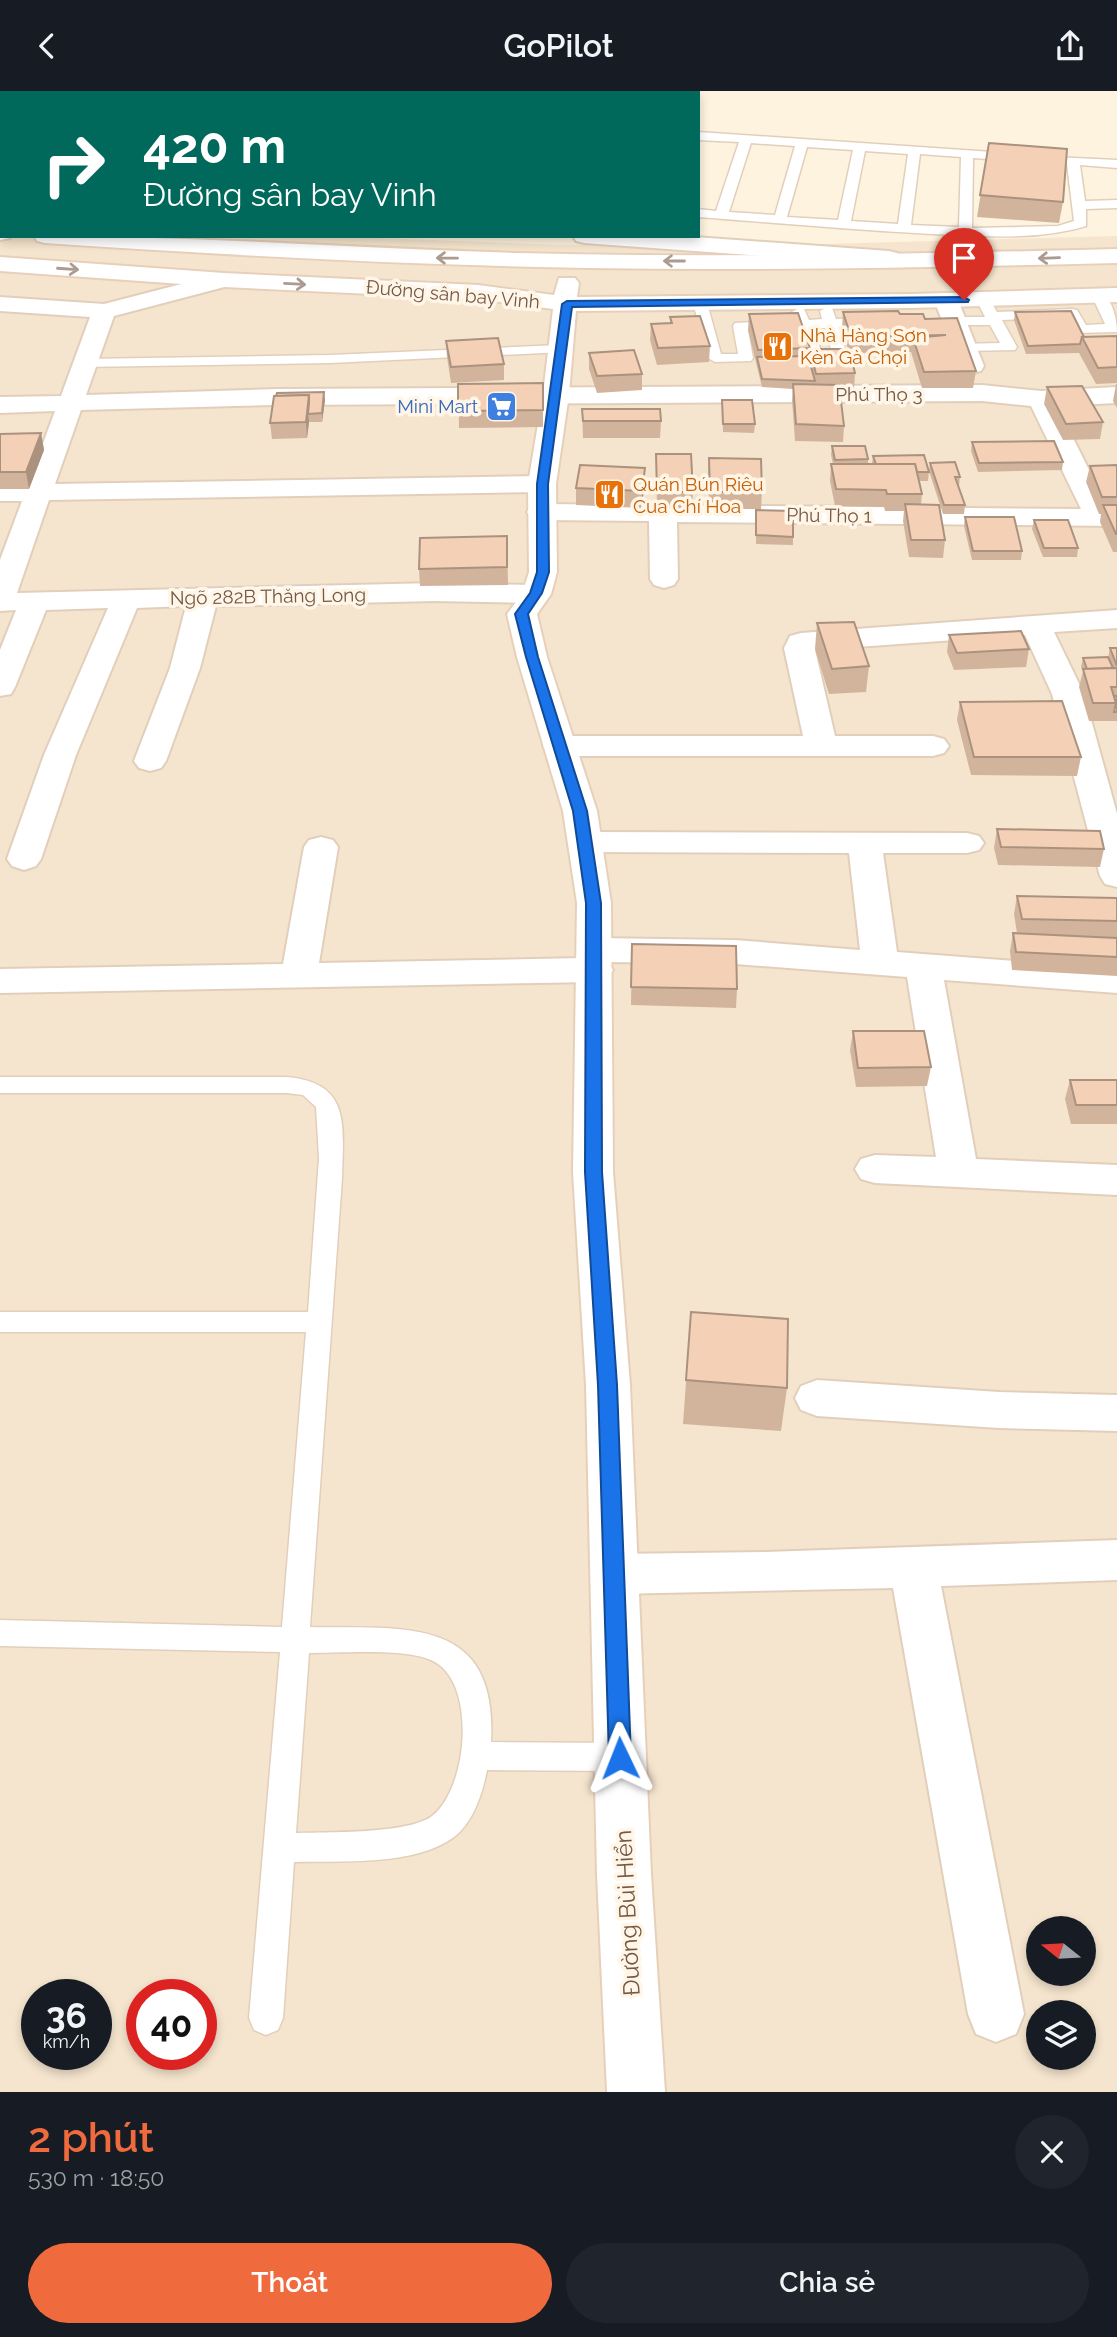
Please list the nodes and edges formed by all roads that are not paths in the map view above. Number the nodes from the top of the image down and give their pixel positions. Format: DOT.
graph roads {
  1 [pos="700,136"];
  2 [pos="746,139"];
  3 [pos="802,143"];
  4 [pos="860,146"];
  5 [pos="915,151"];
  6 [pos="967,155"];
  7 [pos="1073,161"];
  8 [pos="1117,164"];
  9 [pos="1117,204"];
  10 [pos="1077,205"];
  11 [pos="700,213"];
  12 [pos="721,215"];
  13 [pos="844,224"];
  14 [pos="904,228"];
  15 [pos="781,230"];
  16 [pos="965,232"];
  17 [pos="700,235"];
  18 [pos="82,238"];
  19 [pos="611,238"];
  20 [pos="1117,256"];
  21 [pos="926,261"];
  22 [pos="0,264"];
  23 [pos="1117,276"];
  24 [pos="224,280"];
  25 [pos="567,293"];
  26 [pos="0,304"];
  27 [pos="1096,307"];
  28 [pos="104,311"];
  29 [pos="859,312"];
  30 [pos="993,317"];
  31 [pos="830,320"];
  32 [pos="803,321"];
  33 [pos="886,322"];
  34 [pos="953,326"];
  35 [pos="559,349"];
  36 [pos="84,363"];
  37 [pos="972,382"];
  38 [pos="556,394"];
  39 [pos="1117,395"];
  40 [pos="1041,399"];
  41 [pos="69,404"];
  42 [pos="0,405"];
  43 [pos="0,493"];
  44 [pos="38,493"];
  45 [pos="542,498"];
  46 [pos="663,513"];
  47 [pos="1108,518"];
  48 [pos="664,579"];
  49 [pos="536,593"];
  50 [pos="204,598"];
  51 [pos="126,600"];
  52 [pos="0,601"];
  53 [pos="35,601"];
  54 [pos="1117,619"];
  55 [pos="1035,624"];
  56 [pos="0,687"];
  57 [pos="559,746"];
  58 [pos="821,746"];
  59 [pos="933,746"];
  60 [pos="150,761"];
  61 [pos="586,842"];
  62 [pos="865,843"];
  63 [pos="967,843"];
  64 [pos="321,847"];
  65 [pos="24,859"];
  66 [pos="1117,876"];
  67 [pos="595,960"];
  68 [pos="880,964"];
  69 [pos="924,967"];
  70 [pos="299,976"];
  71 [pos="0,981"];
  72 [pos="1117,981"];
  73 [pos="0,1085"];
  74 [pos="875,1169"];
  75 [pos="958,1173"];
  76 [pos="1117,1180"];
  77 [pos="0,1322"];
  78 [pos="319,1322"];
  79 [pos="817,1398"];
  80 [pos="1117,1413"];
  81 [pos="1117,1560"];
  82 [pos="913,1566"];
  83 [pos="615,1574"];
  84 [pos="0,1633"];
  85 [pos="296,1639"];
  86 [pos="476,1756"];
  87 [pos="620,1758"];
  88 [pos="279,1847"];
  89 [pos="996,2014"];
  90 [pos="266,2018"];
  91 [pos="636,2092"];
  1 -- 2 [label="lane"];
  2 -- 3 [label="lane"];
  2 -- 12 [label="lane"];
  3 -- 4 [label="lane"];
  3 -- 15 [label="lane"];
  4 -- 5 [label="lane"];
  4 -- 13 [label="lane"];
  5 -- 6 [label="lane"];
  5 -- 14 [label="lane"];
  6 -- 7 [label="lane"];
  6 -- 16 [label="lane"];
  7 -- 8 [label="lane"];
  7 -- 10 [label="lane"];
  9 -- 10 [label="lane"];
  10 -- 16 [label="lane"];
  11 -- 12 [label="lane"];
  12 -- 15 [label="lane"];
  13 -- 14 [label="lane"];
  13 -- 15 [label="lane"];
  14 -- 16 [label="lane"];
  15 -- 17 [label="street"];
  15 -- 21 [label="street"];
  21 -- 18 [label="street, Đường sân bay Vinh, one-way"];
  19 -- 21 [label="street"];
  20 -- 21 [label="street, Đường sân bay Vinh, one-way"];
  22 -- 24 [label="street, Đường sân bay Vinh, one-way"];
  23 -- 25 [label="street"];
  24 -- 25 [label="street, Đường sân bay Vinh, one-way"];
  24 -- 28 [label="street"];
  25 -- 32 [label="street, Đường sân bay Vinh"];
  25 -- 35 [label="street, Đường Bùi Hiển"];
  26 -- 28 [label="street"];
  27 -- 30 [label="street, Đường sân bay Vinh"];
  27 -- 30 [label="lane"];
  28 -- 36 [label="street"];
  29 -- 31 [label="street, Đường sân bay Vinh"];
  29 -- 33 [label="lane"];
  29 -- 34 [label="street, Đường sân bay Vinh"];
  30 -- 34 [label="street, Đường sân bay Vinh"];
  30 -- 34 [label="lane"];
  31 -- 32 [label="street, Đường sân bay Vinh"];
  31 -- 32 [label="lane"];
  31 -- 32 [label="lane"];
  34 -- 37 [label="street"];
  35 -- 36 [label="lane"];
  35 -- 38 [label="street, Đường Bùi Hiển"];
  36 -- 41 [label="street"];
  37 -- 38 [label="street, Phú Thọ 3"];
  37 -- 40 [label="street, Phú Thọ 3"];
  38 -- 41 [label="street, Phú Thọ 3"];
  38 -- 45 [label="street, Đường Bùi Hiển"];
  39 -- 40 [label="street, Phú Thọ 3"];
  40 -- 47 [label="street"];
  41 -- 42 [label="street, Phú Thọ 3"];
  41 -- 44 [label="street"];
  43 -- 44 [label="street, Phú Thọ 1"];
  44 -- 45 [label="street, Phú Thọ 1"];
  44 -- 52 [label="street"];
  45 -- 46 [label="street, Phú Thọ 1"];
  45 -- 49 [label="street, Đường Bùi Hiển"];
  46 -- 47 [label="street, Phú Thọ 1"];
  46 -- 48 [label="street"];
  49 -- 50 [label="street, Ngõ 282B Thăng Long"];
  49 -- 57 [label="street, Đường Bùi Hiển"];
  50 -- 51 [label="street, Ngõ 282B Thăng Long"];
  50 -- 60 [label="street"];
  51 -- 53 [label="street, Ngõ 282B Thăng Long"];
  51 -- 65 [label="street"];
  52 -- 53 [label="street, Ngõ 282B Thăng Long"];
  53 -- 56 [label="street"];
  54 -- 55 [label="street"];
  55 -- 58 [label="street"];
  55 -- 66 [label="street"];
  57 -- 58 [label="street"];
  57 -- 61 [label="street, Đường Bùi Hiển"];
  58 -- 59 [label="street"];
  61 -- 62 [label="street"];
  61 -- 67 [label="street, Đường Bùi Hiển"];
  62 -- 63 [label="street"];
  62 -- 68 [label="street"];
  64 -- 70 [label="street"];
  67 -- 68 [label="street"];
  67 -- 70 [label="street"];
  67 -- 83 [label="street, Đường Bùi Hiển"];
  68 -- 69 [label="street"];
  69 -- 72 [label="street"];
  69 -- 75 [label="street"];
  70 -- 71 [label="street"];
  73 -- 78 [label="lane"];
  74 -- 75 [label="street"];
  75 -- 76 [label="street"];
  77 -- 78 [label="lane"];
  78 -- 85 [label="lane"];
  79 -- 80 [label="street"];
  81 -- 82 [label="street"];
  82 -- 83 [label="street"];
  82 -- 89 [label="street"];
  83 -- 87 [label="street, Đường Bùi Hiển"];
  84 -- 85 [label="lane"];
  85 -- 86 [label="lane"];
  85 -- 88 [label="lane"];
  86 -- 87 [label="lane"];
  86 -- 88 [label="lane"];
  87 -- 91 [label="street, Đường Bùi Hiển"];
  88 -- 90 [label="lane"];
}
